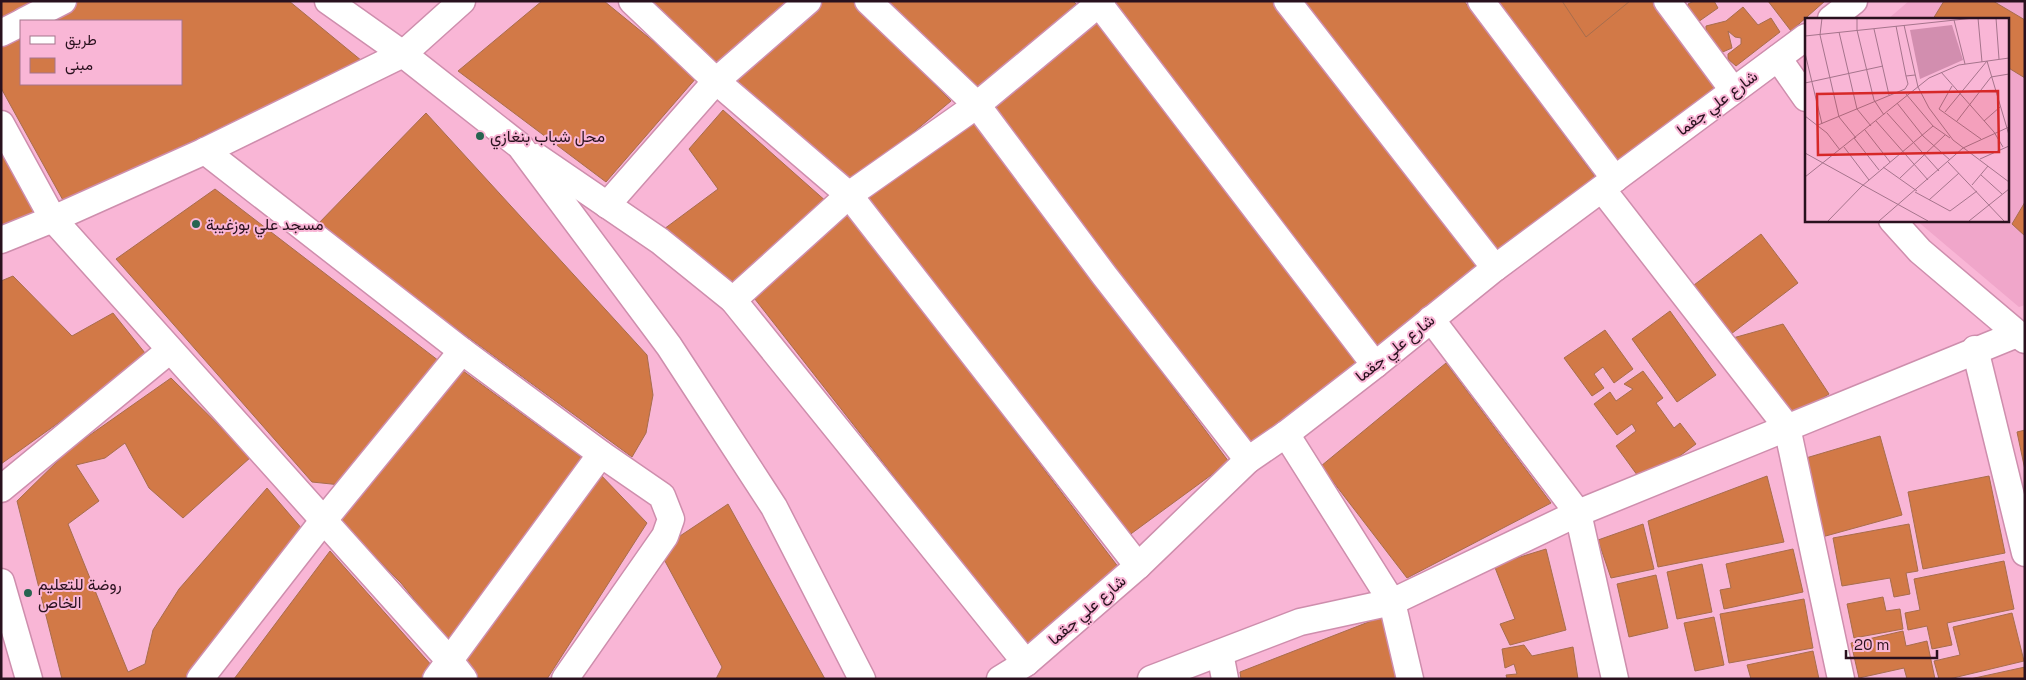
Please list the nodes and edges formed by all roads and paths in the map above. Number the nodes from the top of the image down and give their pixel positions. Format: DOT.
graph roads {
  1 [pos="63,1"];
  2 [pos="328,1"];
  3 [pos="462,1"];
  4 [pos="632,1"];
  5 [pos="808,1"];
  6 [pos="868,1"];
  7 [pos="1287,1"];
  8 [pos="1481,1"];
  9 [pos="1667,1"];
  10 [pos="1854,1"];
  11 [pos="1099,2"];
  12 [pos="1832,18"];
  13 [pos="27,20"];
  14 [pos="20,24"];
  15 [pos="1,33"];
  16 [pos="1805,38"];
  17 [pos="402,54"];
  18 [pos="1778,58"];
  19 [pos="716,81"];
  20 [pos="1733,90"];
  21 [pos="1805,97"];
  22 [pos="977,105"];
  23 [pos="1,124"];
  24 [pos="520,146"];
  25 [pos="204,151"];
  26 [pos="1608,184"];
  27 [pos="849,195"];
  28 [pos="606,205"];
  29 [pos="54,219"];
  30 [pos="1893,221"];
  31 [pos="1,240"];
  32 [pos="1495,268"];
  33 [pos="733,300"];
  34 [pos="1431,319"];
  35 [pos="2021,337"];
  36 [pos="1976,349"];
  37 [pos="170,350"];
  38 [pos="462,351"];
  39 [pos="1375,365"];
  40 [pos="1787,427"];
  41 [pos="1286,434"];
  42 [pos="601,454"];
  43 [pos="1248,460"];
  44 [pos="1,489"];
  45 [pos="1578,513"];
  46 [pos="323,521"];
  47 [pos="2025,553"];
  48 [pos="1138,566"];
  49 [pos="1,582"];
  50 [pos="1392,602"];
  51 [pos="1220,653"];
  52 [pos="1026,663"];
  53 [pos="450,673"];
  54 [pos="29,679"];
  55 [pos="200,679"];
  56 [pos="565,679"];
  57 [pos="862,679"];
  58 [pos="1000,679"];
  59 [pos="1151,679"];
  60 [pos="1225,679"];
  61 [pos="1410,679"];
  62 [pos="1615,679"];
  63 [pos="1841,679"];
  1 -- 13 [label="street"];
  2 -- 17 [label="street"];
  3 -- 17 [label="street"];
  4 -- 19 [label="street"];
  5 -- 19 [label="street"];
  6 -- 22 [label="street"];
  7 -- 32 [label="street"];
  8 -- 26 [label="street"];
  9 -- 20 [label="street"];
  10 -- 12 [label="street"];
  11 -- 22 [label="street"];
  11 -- 39 [label="street"];
  14 -- 15 [label="street"];
  16 -- 18 [label="street, شارع علي جقما"];
  17 -- 24 [label="street"];
  17 -- 25 [label="street"];
  18 -- 20 [label="street, شارع علي جقما"];
  18 -- 21 [label="street"];
  19 -- 27 [label="street"];
  19 -- 28 [label="street"];
  20 -- 26 [label="street, شارع علي جقما"];
  22 -- 27 [label="street"];
  22 -- 43 [label="street"];
  23 -- 29 [label="street"];
  24 -- 28 [label="street"];
  24 -- 57 [label="street"];
  25 -- 29 [label="street"];
  25 -- 38 [label="street"];
  26 -- 32 [label="street, شارع علي جقما"];
  26 -- 40 [label="street"];
  27 -- 33 [label="street"];
  27 -- 48 [label="street"];
  28 -- 33 [label="street"];
  29 -- 31 [label="street"];
  29 -- 37 [label="street"];
  30 -- 35 [label="street"];
  32 -- 34 [label="street, شارع علي جقما"];
  33 -- 52 [label="street"];
  34 -- 39 [label="street, شارع علي جقما"];
  34 -- 45 [label="street"];
  35 -- 36 [label="street"];
  36 -- 40 [label="street"];
  36 -- 47 [label="street"];
  37 -- 44 [label="street"];
  37 -- 46 [label="street"];
  38 -- 42 [label="street"];
  38 -- 46 [label="street"];
  39 -- 41 [label="street, شارع علي جقما"];
  40 -- 45 [label="street"];
  40 -- 63 [label="street"];
  41 -- 43 [label="street, شارع علي جقما"];
  41 -- 50 [label="street"];
  42 -- 53 [label="street"];
  42 -- 56 [label="street"];
  43 -- 48 [label="street, شارع علي جقما"];
  45 -- 50 [label="street"];
  45 -- 62 [label="street"];
  46 -- 53 [label="street"];
  46 -- 55 [label="street"];
  48 -- 52 [label="street, شارع علي جقما"];
  49 -- 54 [label="street"];
  50 -- 51 [label="street"];
  50 -- 61 [label="street"];
  51 -- 59 [label="street"];
  51 -- 60 [label="street"];
  52 -- 58 [label="street, شارع علي جقما"];
}
